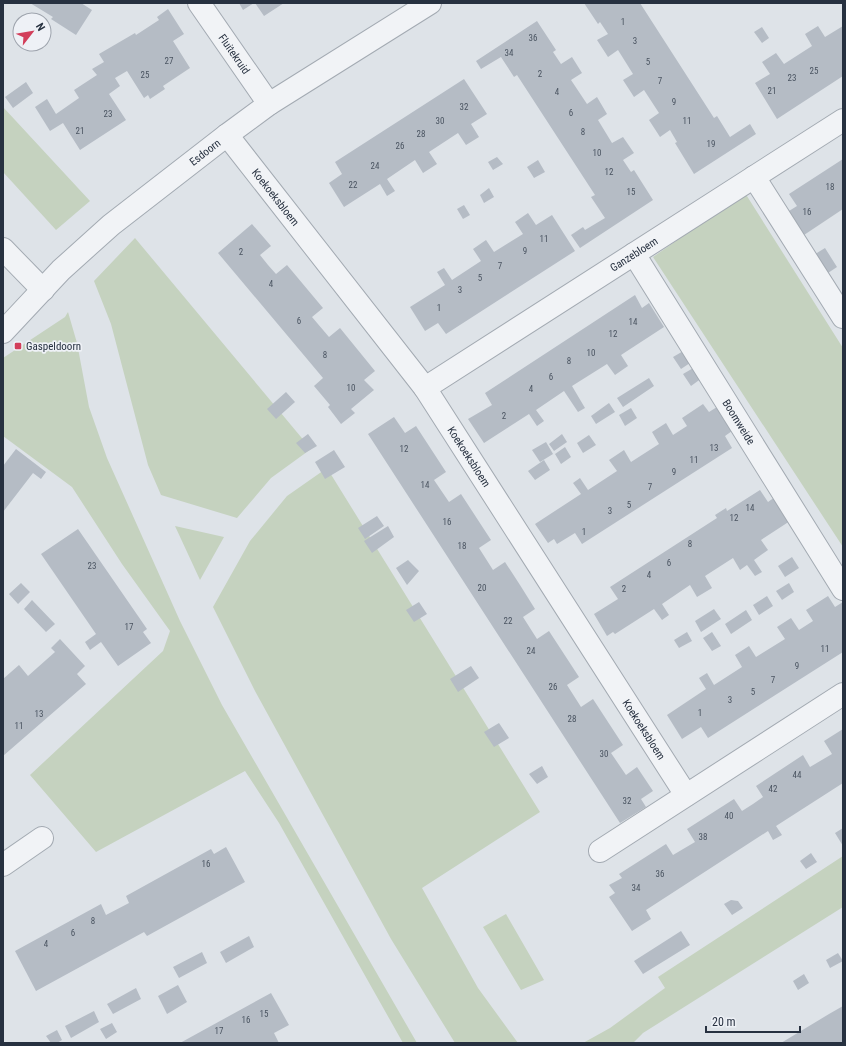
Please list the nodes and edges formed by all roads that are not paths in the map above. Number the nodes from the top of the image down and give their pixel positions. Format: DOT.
graph roads {
  1 [pos="199,3"];
  2 [pos="430,3"];
  3 [pos="269,104"];
  4 [pos="843,120"];
  5 [pos="227,135"];
  6 [pos="754,177"];
  7 [pos="3,248"];
  8 [pos="634,254"];
  9 [pos="42,290"];
  10 [pos="843,317"];
  11 [pos="3,332"];
  12 [pos="425,388"];
  13 [pos="843,589"];
  14 [pos="843,694"];
  15 [pos="686,795"];
  16 [pos="42,838"];
  17 [pos="600,851"];
  18 [pos="3,865"];
  1 -- 3 [label="street, Fluitekruid"];
  2 -- 3 [label="street, Esdoorn"];
  3 -- 5 [label="street, Esdoorn"];
  4 -- 6 [label="street, Ganzebloem"];
  5 -- 9 [label="street, Esdoorn"];
  5 -- 12 [label="street, Koekoeksbloem"];
  6 -- 8 [label="street, Ganzebloem"];
  6 -- 10 [label="street"];
  7 -- 9 [label="street"];
  8 -- 12 [label="street, Ganzebloem"];
  8 -- 13 [label="street, Boomweide"];
  9 -- 11 [label="street, Esdoorn"];
  12 -- 15 [label="street, Koekoeksbloem"];
  14 -- 15 [label="street"];
  15 -- 17 [label="street"];
  16 -- 18 [label="street"];
}
